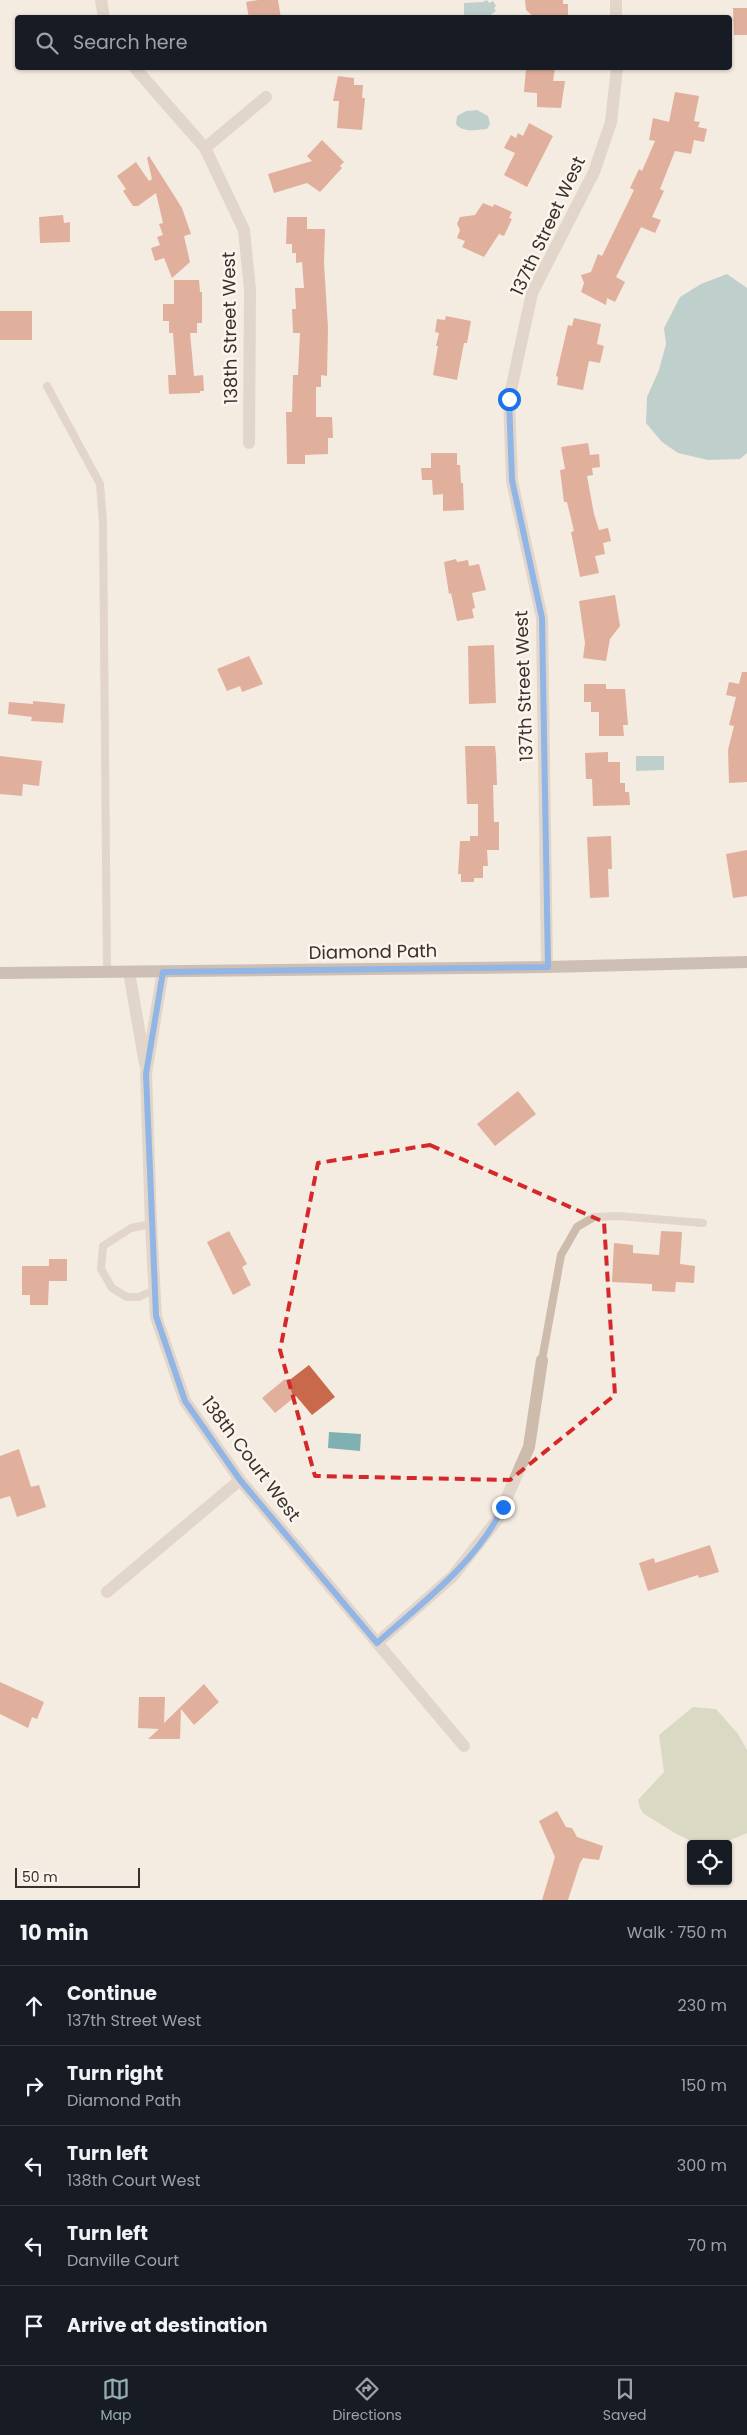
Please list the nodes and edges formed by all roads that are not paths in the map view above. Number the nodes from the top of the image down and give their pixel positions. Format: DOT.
graph roads {
  1 [pos="101,0"];
  2 [pos="616,0"];
  3 [pos="104,15"];
  4 [pos="616,15"];
  5 [pos="137,70"];
  6 [pos="617,70"];
  7 [pos="266,97"];
  8 [pos="204,148"];
  9 [pos="47,386"];
  10 [pos="249,443"];
  11 [pos="747,962"];
  12 [pos="548,967"];
  13 [pos="107,972"];
  14 [pos="129,972"];
  15 [pos="163,972"];
  16 [pos="0,973"];
  17 [pos="146,1074"];
  18 [pos="704,1223"];
  19 [pos="150,1224"];
  20 [pos="154,1290"];
  21 [pos="542,1360"];
  22 [pos="240,1480"];
  23 [pos="107,1592"];
  24 [pos="377,1643"];
  25 [pos="464,1746"];
  1 -- 3 [label="street"];
  2 -- 4 [label="street"];
  5 -- 8 [label="street, 138th Street West"];
  6 -- 12 [label="street, 137th Street West"];
  7 -- 8 [label="street"];
  8 -- 10 [label="street, 138th Street West"];
  9 -- 13 [label="lane"];
  11 -- 12 [label="street, Diamond Path"];
  12 -- 15 [label="street, Diamond Path"];
  13 -- 14 [label="street, Diamond Path"];
  13 -- 16 [label="street, Diamond Path"];
  14 -- 15 [label="street, Diamond Path"];
  14 -- 17 [label="street, 138th Court West"];
  15 -- 17 [label="street, 138th Court West"];
  17 -- 19 [label="street, 138th Court West"];
  18 -- 21 [label="lane"];
  19 -- 20 [label="street, 138th Court West"];
  19 -- 20 [label="lane"];
  20 -- 22 [label="street, 138th Court West"];
  21 -- 24 [label="street"];
  22 -- 23 [label="street"];
  22 -- 24 [label="street, 138th Court West"];
  24 -- 25 [label="street, 138th Court West"];
}
